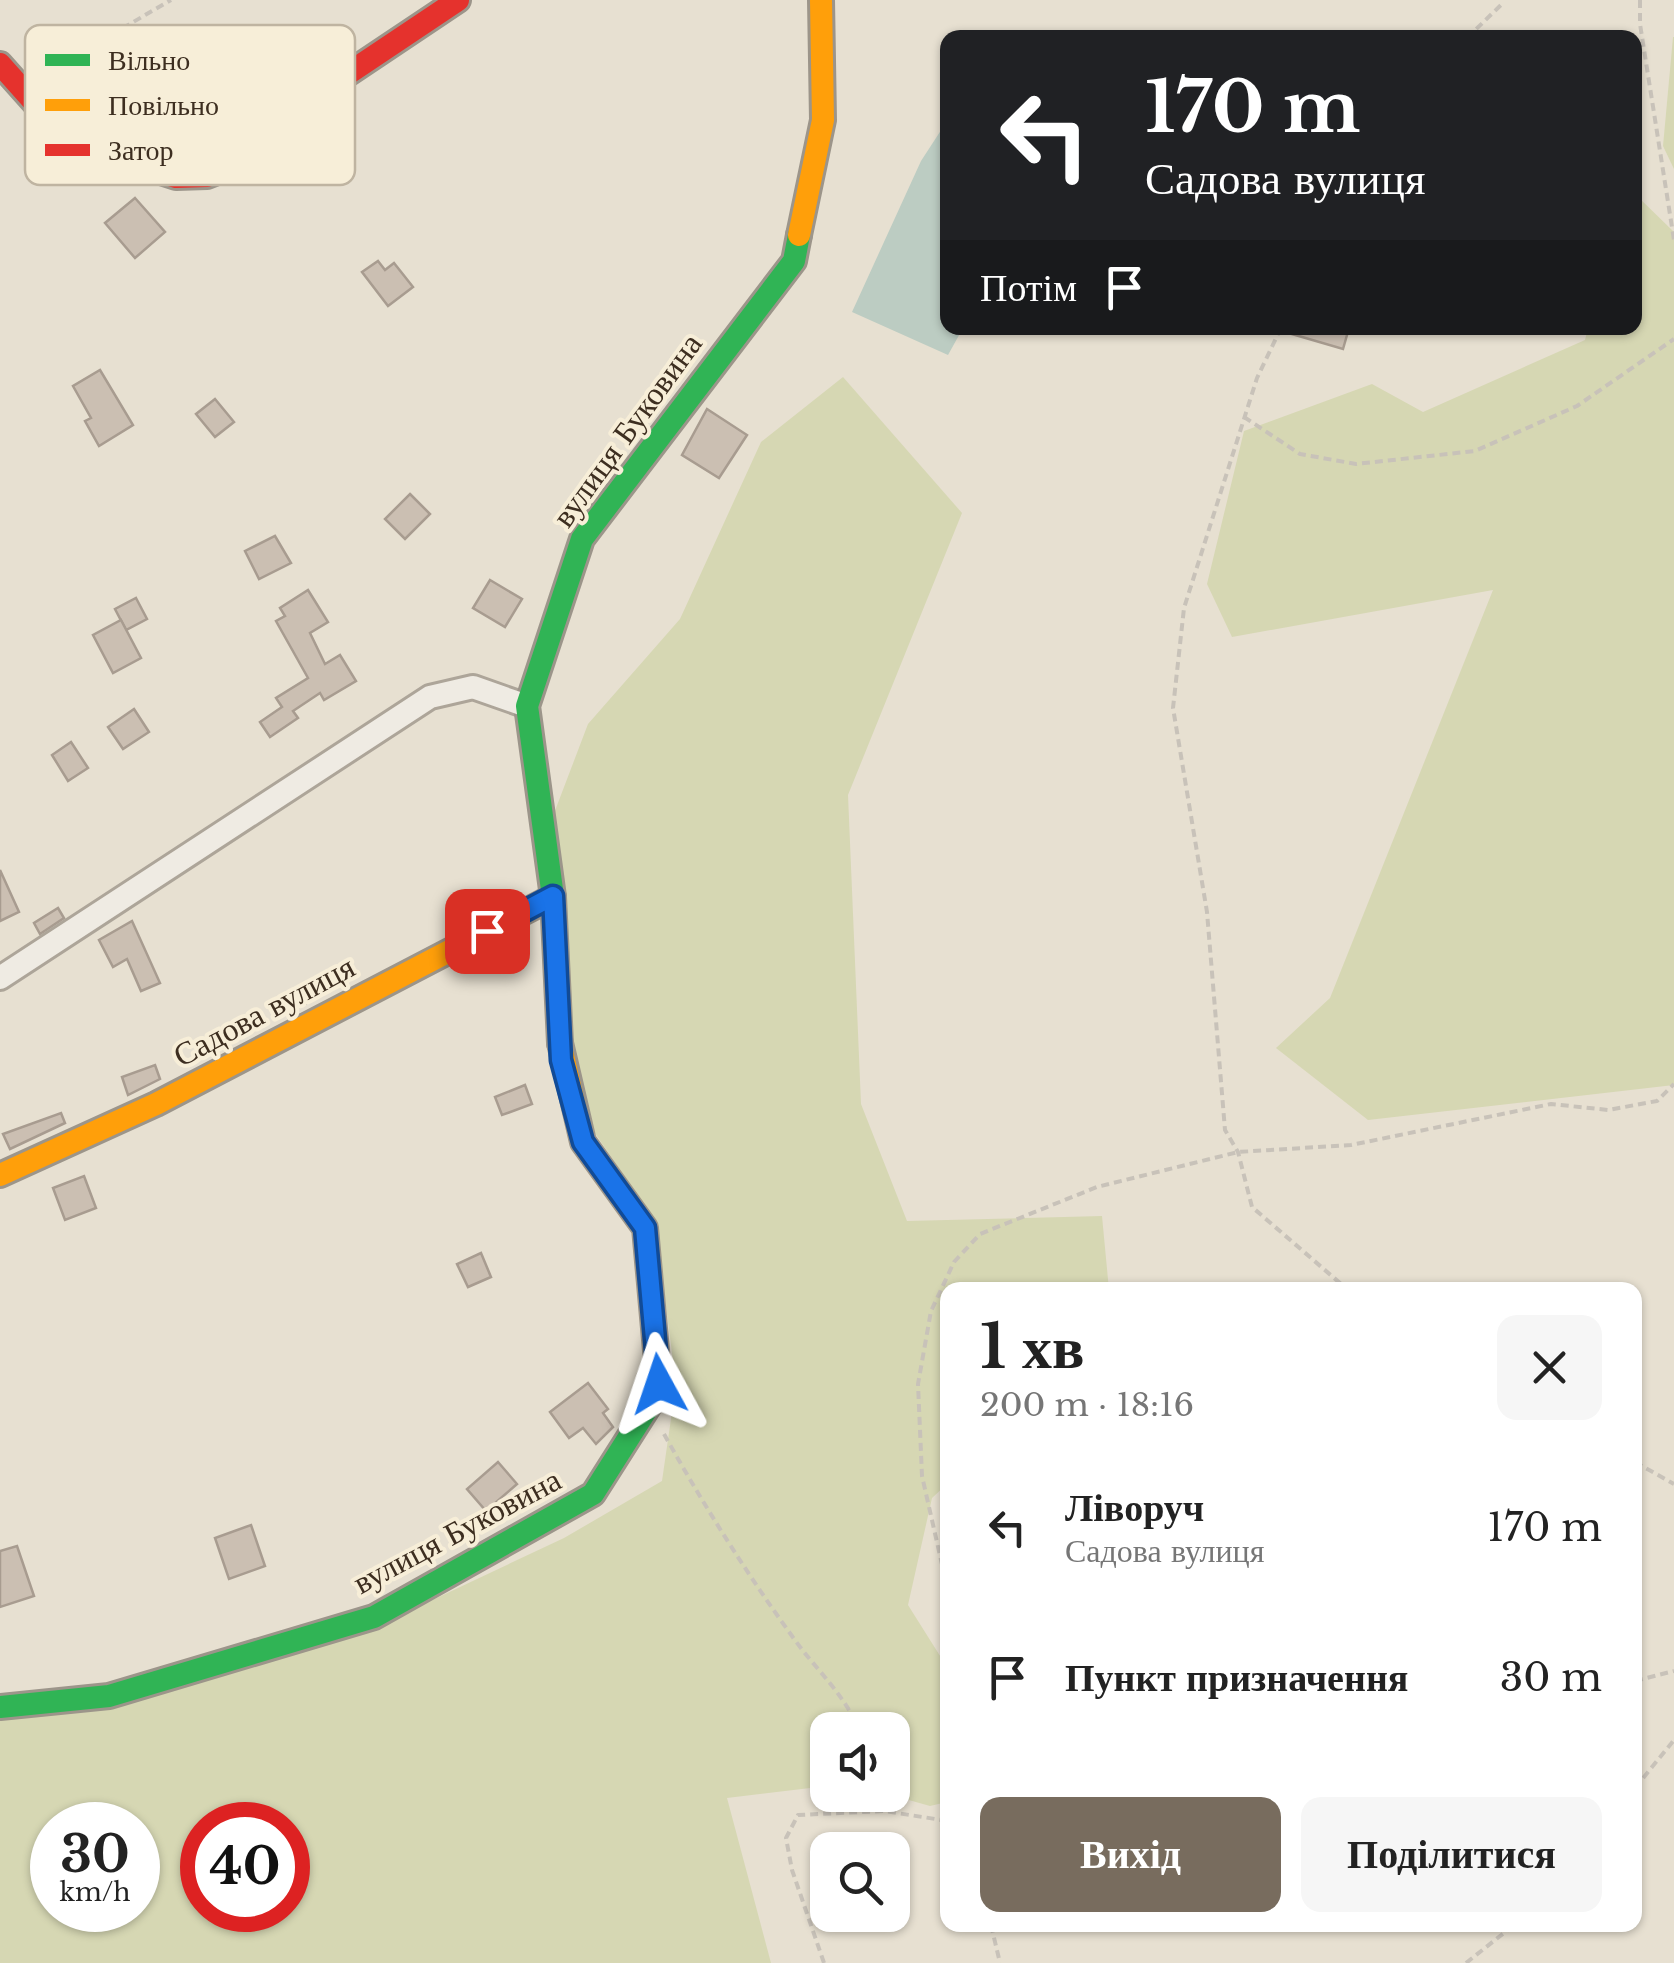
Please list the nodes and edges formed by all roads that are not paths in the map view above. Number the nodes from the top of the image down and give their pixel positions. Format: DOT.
graph roads {
  1 [pos="458,0"];
  2 [pos="821,0"];
  3 [pos="0,64"];
  4 [pos="355,69"];
  5 [pos="25,89"];
  6 [pos="526,706"];
  7 [pos="553,896"];
  8 [pos="0,978"];
  9 [pos="0,1175"];
  10 [pos="0,1707"];
  1 -- 4 [label="street"];
  2 -- 6 [label="street, вулиця Буковина"];
  3 -- 5 [label="street"];
  6 -- 7 [label="street, вулиця Буковина"];
  6 -- 8 [label="street"];
  7 -- 9 [label="street, Садова вулиця"];
  7 -- 10 [label="street, вулиця Буковина"];
}
